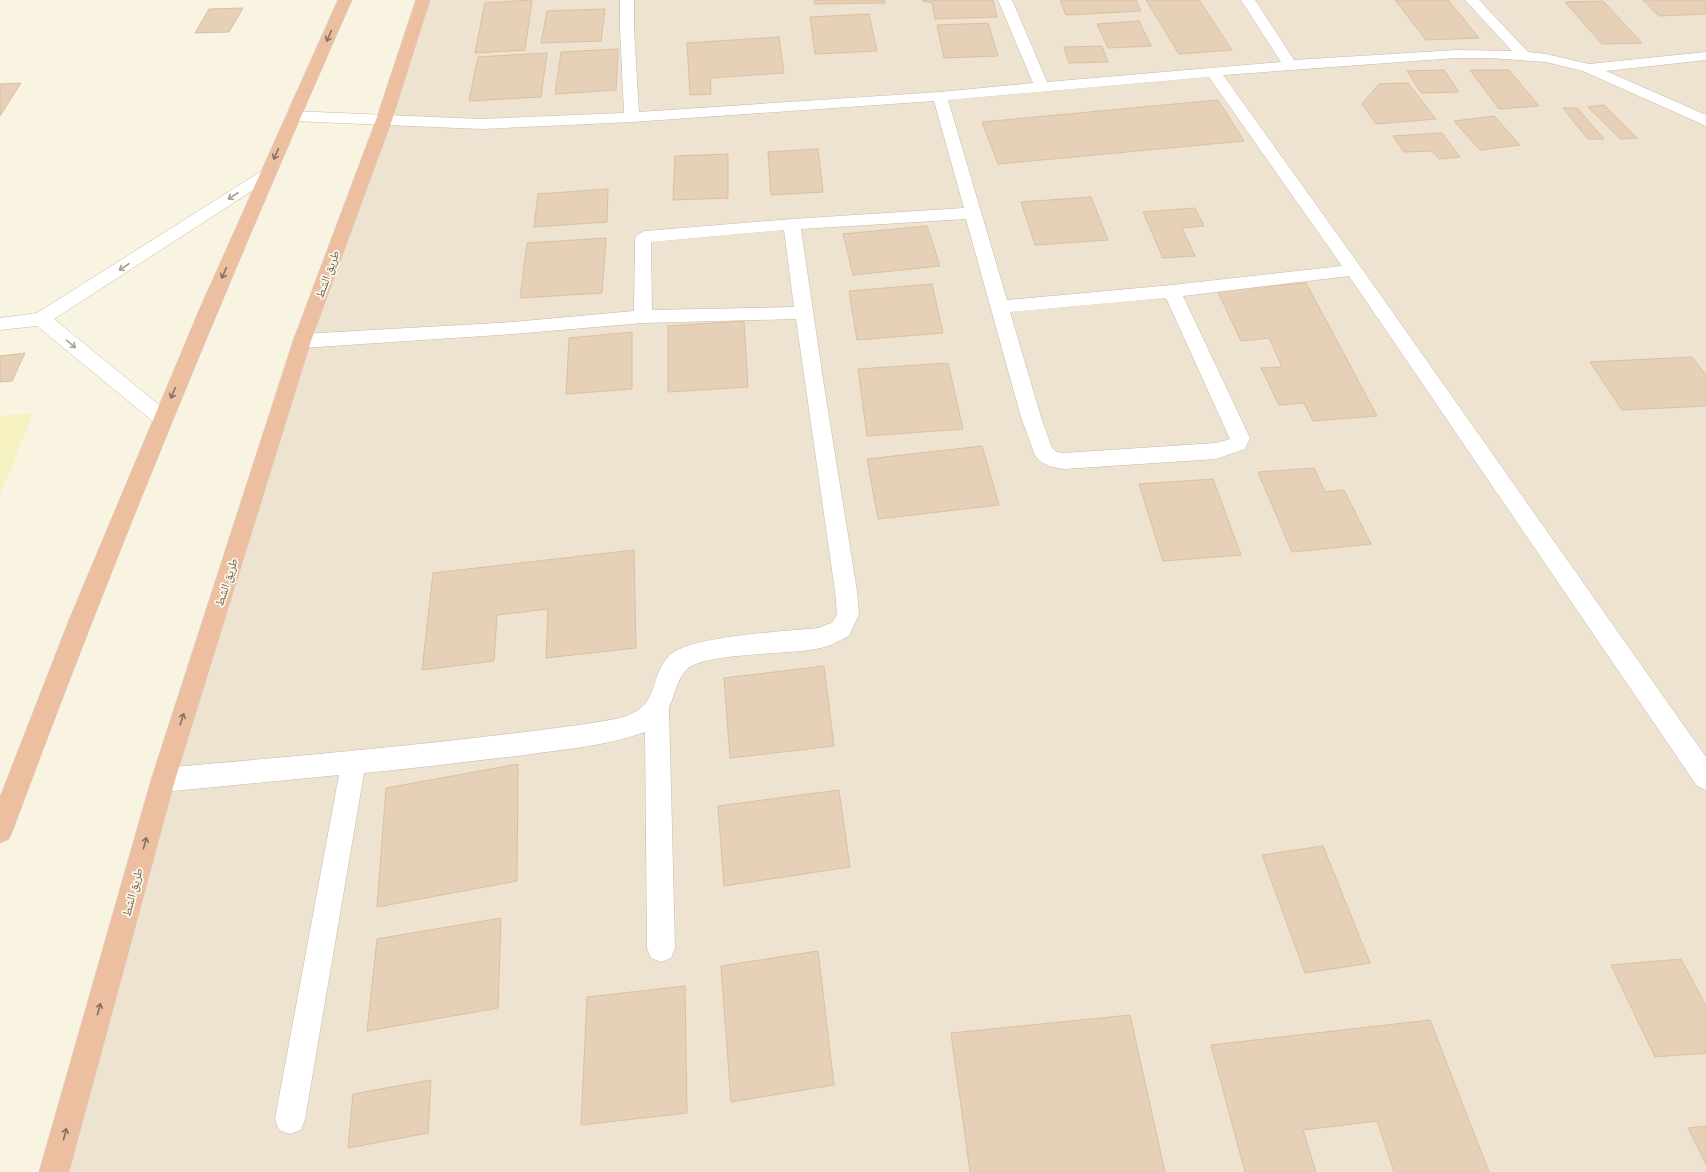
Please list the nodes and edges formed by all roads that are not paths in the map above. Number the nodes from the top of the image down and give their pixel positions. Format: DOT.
graph roads {
  1 [pos="345,0"];
  2 [pos="423,0"];
  3 [pos="627,0"];
  4 [pos="1005,0"];
  5 [pos="1248,0"];
  6 [pos="1472,0"];
  7 [pos="1523,55"];
  8 [pos="1706,56"];
  9 [pos="1290,66"];
  10 [pos="1588,68"];
  11 [pos="1213,72"];
  12 [pos="1041,86"];
  13 [pos="940,96"];
  14 [pos="293,116"];
  15 [pos="632,117"];
  16 [pos="384,120"];
  17 [pos="1705,120"];
  18 [pos="266,175"];
  19 [pos="974,213"];
  20 [pos="792,224"];
  21 [pos="1354,270"];
  22 [pos="1172,291"];
  23 [pos="1000,307"];
  24 [pos="805,313"];
  25 [pos="643,317"];
  26 [pos="41,320"];
  27 [pos="0,324"];
  28 [pos="302,341"];
  29 [pos="162,418"];
  30 [pos="657,707"];
  31 [pos="354,762"];
  32 [pos="1706,778"];
  33 [pos="162,780"];
  34 [pos="0,830"];
  35 [pos="661,948"];
  36 [pos="290,1119"];
  37 [pos="54,1172"];
  1 -- 14 [label="highway, one-way"];
  2 -- 16 [label="highway, طريق الشط"];
  3 -- 15 [label="street"];
  4 -- 12 [label="street"];
  5 -- 9 [label="street"];
  6 -- 7 [label="street"];
  7 -- 9 [label="street"];
  7 -- 10 [label="street"];
  8 -- 10 [label="street"];
  9 -- 11 [label="street"];
  10 -- 17 [label="street"];
  11 -- 12 [label="street"];
  11 -- 21 [label="street"];
  12 -- 13 [label="street"];
  13 -- 15 [label="street"];
  13 -- 19 [label="street"];
  14 -- 16 [label="street"];
  14 -- 18 [label="highway, one-way"];
  15 -- 16 [label="street"];
  16 -- 28 [label="highway, طريق الشط"];
  18 -- 26 [label="street, one-way"];
  18 -- 29 [label="highway, one-way"];
  19 -- 20 [label="street"];
  19 -- 23 [label="street"];
  20 -- 24 [label="street"];
  20 -- 25 [label="street"];
  21 -- 22 [label="street"];
  21 -- 32 [label="street"];
  22 -- 23 [label="street"];
  22 -- 23 [label="street"];
  24 -- 25 [label="street"];
  24 -- 30 [label="street"];
  25 -- 28 [label="street"];
  26 -- 27 [label="street"];
  26 -- 29 [label="street, one-way"];
  33 -- 28 [label="highway, طريق الشط, one-way"];
  29 -- 34 [label="highway"];
  30 -- 31 [label="street"];
  30 -- 35 [label="street"];
  31 -- 33 [label="street"];
  31 -- 36 [label="street"];
  37 -- 33 [label="highway, طريق الشط, one-way"];
}
